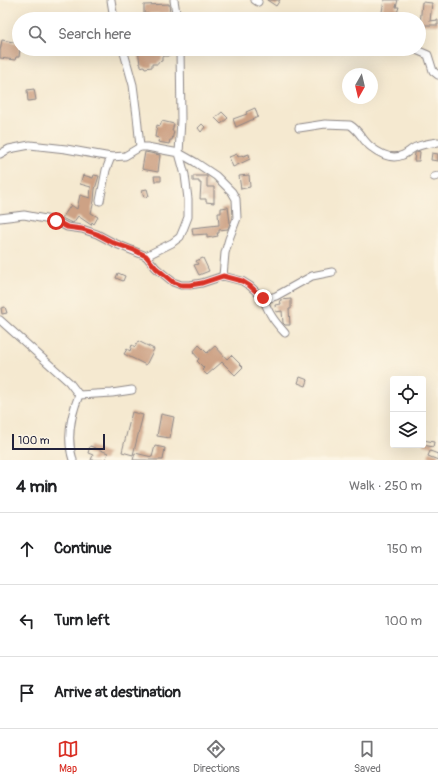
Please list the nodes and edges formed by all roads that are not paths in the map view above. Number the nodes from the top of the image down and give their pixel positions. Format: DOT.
graph roads {
  1 [pos="111,0"];
  2 [pos="174,0"];
  3 [pos="113,12"];
  4 [pos="176,12"];
  5 [pos="426,54"];
  6 [pos="125,56"];
  7 [pos="180,56"];
  8 [pos="438,75"];
  9 [pos="299,128"];
  10 [pos="438,142"];
  11 [pos="140,147"];
  12 [pos="0,154"];
  13 [pos="179,154"];
  14 [pos="111,157"];
  15 [pos="100,202"];
  16 [pos="0,218"];
  17 [pos="146,256"];
  18 [pos="332,272"];
  19 [pos="223,276"];
  20 [pos="263,298"];
  21 [pos="0,320"];
  22 [pos="285,333"];
  23 [pos="132,390"];
  24 [pos="79,395"];
  25 [pos="73,460"];
  1 -- 3 [label="street"];
  2 -- 4 [label="street"];
  5 -- 8 [label="street"];
  6 -- 11 [label="street"];
  7 -- 13 [label="street"];
  9 -- 10 [label="street"];
  11 -- 13 [label="street"];
  11 -- 14 [label="street"];
  12 -- 14 [label="street"];
  13 -- 17 [label="street"];
  13 -- 19 [label="street"];
  14 -- 15 [label="street"];
  16 -- 17 [label="street"];
  17 -- 19 [label="street"];
  18 -- 20 [label="street"];
  19 -- 20 [label="street"];
  20 -- 22 [label="street"];
  21 -- 24 [label="street"];
  23 -- 24 [label="street"];
  24 -- 25 [label="street"];
}
